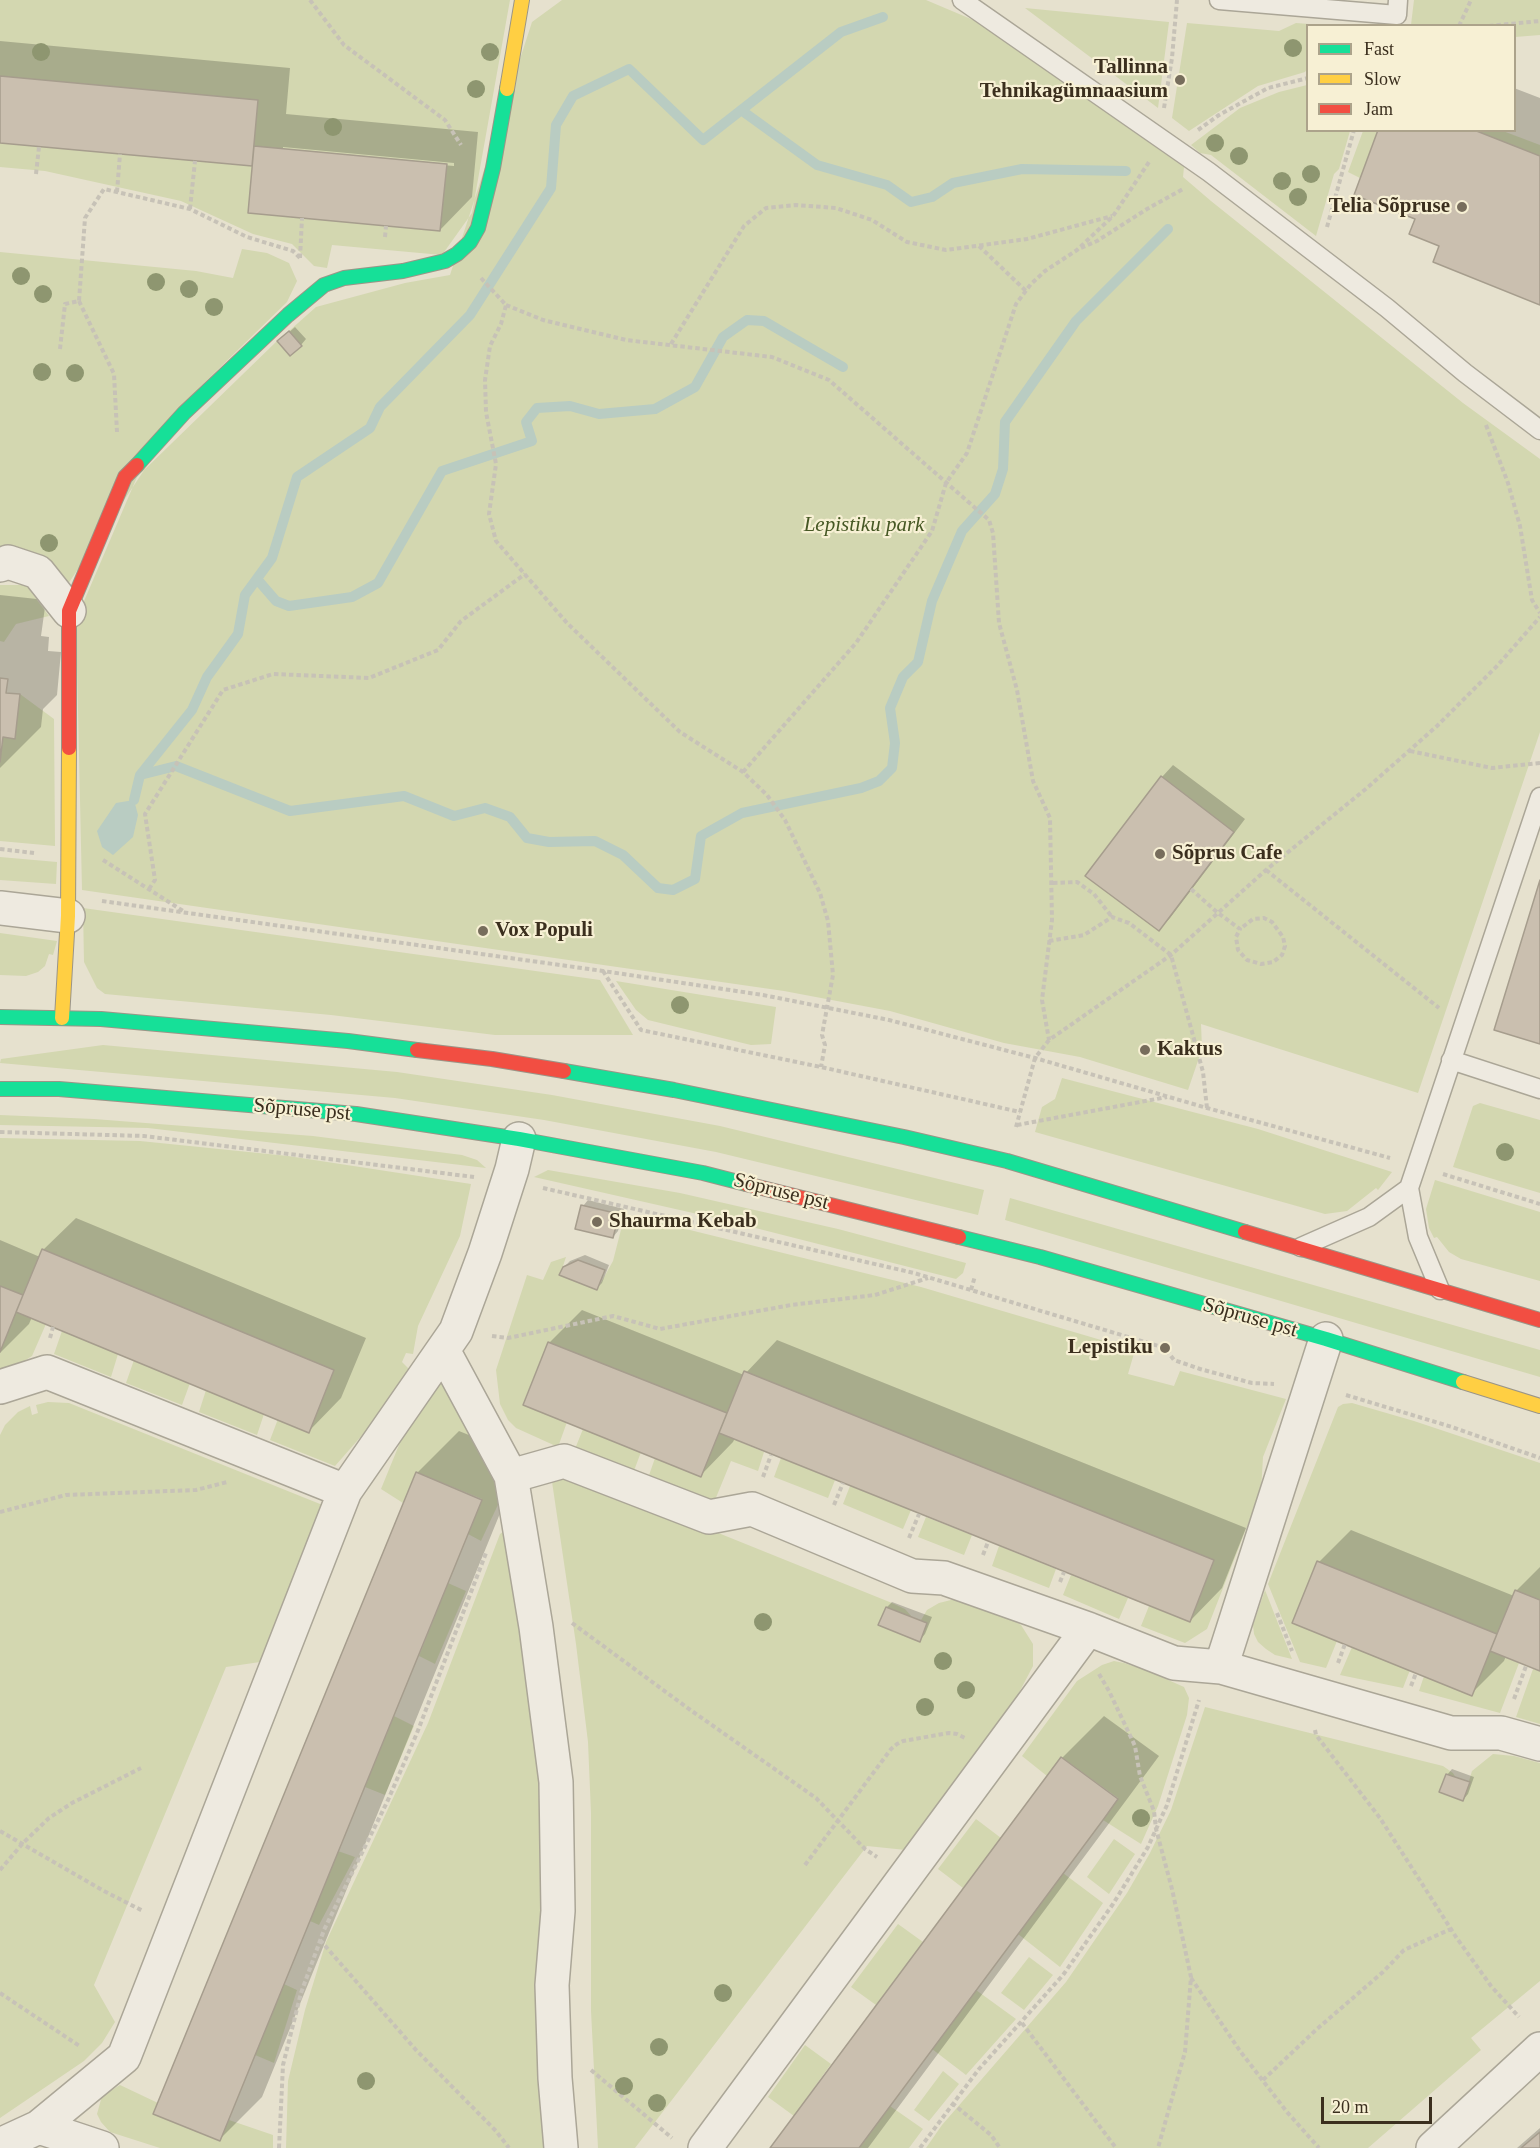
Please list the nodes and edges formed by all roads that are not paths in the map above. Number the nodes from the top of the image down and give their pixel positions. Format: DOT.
graph roads {
  1 [pos="522,0"];
  2 [pos="1219,0"];
  3 [pos="1398,0"];
  4 [pos="967,1"];
  5 [pos="1540,430"];
  6 [pos="0,566"];
  7 [pos="69,611"];
  8 [pos="1540,797"];
  9 [pos="68,906"];
  10 [pos="0,908"];
  11 [pos="0,1017"];
  12 [pos="62,1018"];
  13 [pos="1451,1060"];
  14 [pos="0,1089"];
  15 [pos="1540,1089"];
  16 [pos="519,1138"];
  17 [pos="1409,1188"];
  18 [pos="1301,1247"];
  19 [pos="1440,1290"];
  20 [pos="1540,1320"];
  21 [pos="1326,1339"];
  22 [pos="450,1341"];
  23 [pos="0,1387"];
  24 [pos="1540,1406"];
  25 [pos="511,1476"];
  26 [pos="345,1491"];
  27 [pos="1088,1629"];
  28 [pos="1221,1667"];
  29 [pos="1540,1744"];
  30 [pos="1540,2049"];
  31 [pos="39,2127"];
  32 [pos="690,2144"];
  33 [pos="0,2145"];
  34 [pos="102,2148"];
  35 [pos="561,2148"];
  36 [pos="1432,2148"];
  1 -- 7 [label="main road"];
  2 -- 3 [label="lane"];
  4 -- 5 [label="lane"];
  6 -- 7 [label="street"];
  7 -- 9 [label="main road"];
  8 -- 13 [label="lane"];
  9 -- 10 [label="street"];
  9 -- 12 [label="main road"];
  11 -- 12 [label="main road"];
  12 -- 18 [label="main road"];
  13 -- 15 [label="lane"];
  13 -- 17 [label="lane"];
  14 -- 16 [label="main road, Sõpruse pst"];
  16 -- 21 [label="main road, Sõpruse pst"];
  16 -- 22 [label="street"];
  17 -- 18 [label="lane"];
  17 -- 19 [label="lane"];
  18 -- 19 [label="main road"];
  19 -- 20 [label="main road"];
  21 -- 24 [label="main road, Sõpruse pst"];
  21 -- 28 [label="street"];
  22 -- 25 [label="street"];
  22 -- 26 [label="street"];
  23 -- 26 [label="street"];
  25 -- 27 [label="street"];
  25 -- 35 [label="street"];
  26 -- 31 [label="street"];
  27 -- 28 [label="street"];
  27 -- 32 [label="street"];
  28 -- 29 [label="street"];
  30 -- 36 [label="street"];
  31 -- 33 [label="street"];
  31 -- 34 [label="street"];
}
